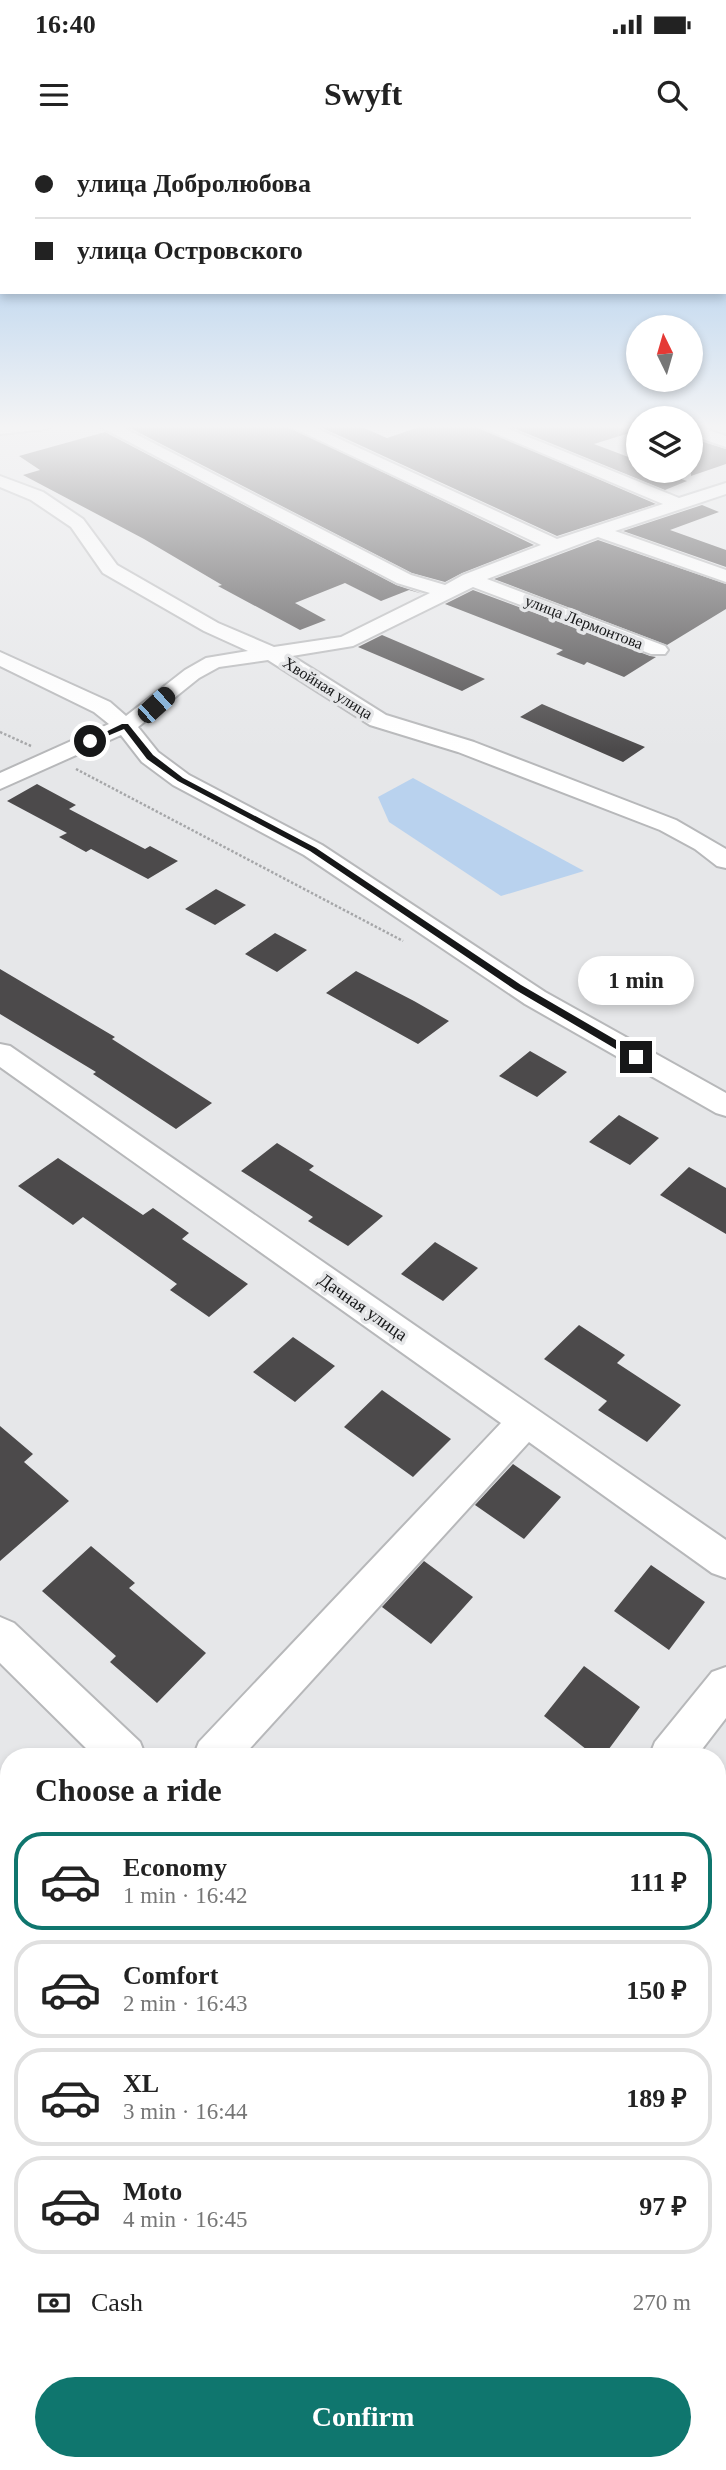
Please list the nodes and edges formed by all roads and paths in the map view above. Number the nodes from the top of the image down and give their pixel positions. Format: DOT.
graph roads {
  1 [pos="84,533"];
  2 [pos="314,533"];
  3 [pos="529,533"];
  4 [pos="592,533"];
  5 [pos="602,533"];
  6 [pos="556,545"];
  7 [pos="726,576"];
  8 [pos="470,579"];
  9 [pos="444,592"];
  10 [pos="658,650"];
  11 [pos="271,653"];
  12 [pos="0,658"];
  13 [pos="125,726"];
  14 [pos="0,732"];
  15 [pos="54,757"];
  16 [pos="0,782"];
  17 [pos="726,860"];
  18 [pos="412,944"];
  19 [pos="0,1053"];
  20 [pos="726,1106"];
  21 [pos="526,1421"];
  22 [pos="726,1561"];
  23 [pos="0,1636"];
  24 [pos="726,1686"];
  25 [pos="116,1748"];
  26 [pos="222,1748"];
  27 [pos="677,1748"];
  1 -- 11 [label="street, Хвойная улица"];
  2 -- 9 [label="street"];
  3 -- 6 [label="street"];
  4 -- 6 [label="street"];
  5 -- 7 [label="street"];
  6 -- 8 [label="street"];
  8 -- 9 [label="street"];
  8 -- 10 [label="street, улица Лермонтова"];
  9 -- 11 [label="street"];
  11 -- 13 [label="street"];
  11 -- 17 [label="street, Хвойная улица"];
  12 -- 13 [label="street"];
  13 -- 15 [label="street"];
  13 -- 20 [label="street"];
  14 -- 15 [label="path"];
  15 -- 16 [label="street"];
  15 -- 18 [label="path"];
  19 -- 21 [label="street, Дачная улица"];
  21 -- 22 [label="street, Дачная улица"];
  21 -- 26 [label="street"];
  23 -- 25 [label="street"];
  24 -- 27 [label="street"];
}
